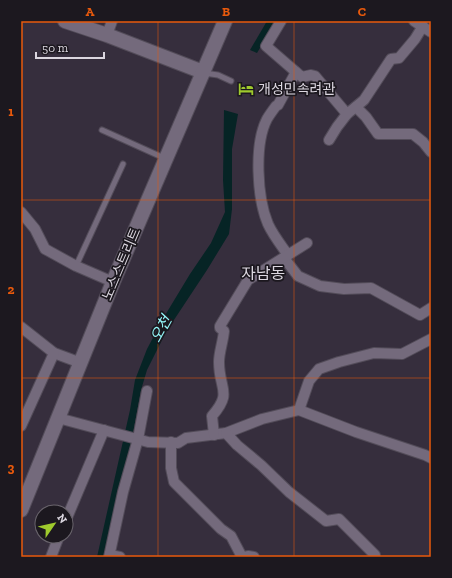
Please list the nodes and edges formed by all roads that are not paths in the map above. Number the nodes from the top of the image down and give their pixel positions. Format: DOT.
graph roads {
  1 [pos="65,21"];
  2 [pos="112,21"];
  3 [pos="224,21"];
  4 [pos="281,21"];
  5 [pos="423,26"];
  6 [pos="107,35"];
  7 [pos="203,72"];
  8 [pos="296,72"];
  9 [pos="231,81"];
  10 [pos="356,107"];
  11 [pos="347,114"];
  12 [pos="102,130"];
  13 [pos="329,140"];
  14 [pos="431,152"];
  15 [pos="165,158"];
  16 [pos="123,164"];
  17 [pos="21,212"];
  18 [pos="307,243"];
  19 [pos="286,256"];
  20 [pos="76,266"];
  21 [pos="112,282"];
  22 [pos="431,308"];
  23 [pos="21,327"];
  24 [pos="431,339"];
  25 [pos="54,353"];
  26 [pos="81,363"];
  27 [pos="147,391"];
  28 [pos="299,410"];
  29 [pos="58,418"];
  30 [pos="21,426"];
  31 [pos="104,430"];
  32 [pos="226,433"];
  33 [pos="214,435"];
  34 [pos="138,440"];
  35 [pos="171,442"];
  36 [pos="431,458"];
  37 [pos="73,504"];
  38 [pos="21,510"];
  39 [pos="56,544"];
  40 [pos="375,555"];
  41 [pos="109,556"];
  42 [pos="51,557"];
  43 [pos="120,557"];
  44 [pos="244,557"];
  45 [pos="254,557"];
  1 -- 6 [label="main road"];
  2 -- 6 [label="street"];
  3 -- 7 [label="main road, 노스스트리트"];
  4 -- 8 [label="street"];
  5 -- 10 [label="street"];
  6 -- 7 [label="main road"];
  7 -- 9 [label="lane"];
  7 -- 15 [label="main road, 노스스트리트"];
  8 -- 11 [label="street"];
  8 -- 19 [label="street"];
  10 -- 11 [label="street"];
  10 -- 14 [label="street"];
  11 -- 13 [label="street"];
  12 -- 15 [label="lane"];
  15 -- 21 [label="main road, 노스스트리트"];
  16 -- 20 [label="lane"];
  17 -- 20 [label="street"];
  18 -- 19 [label="street"];
  19 -- 22 [label="street"];
  19 -- 33 [label="street"];
  20 -- 21 [label="street"];
  21 -- 26 [label="main road, 노스스트리트"];
  23 -- 25 [label="street"];
  24 -- 28 [label="street"];
  25 -- 26 [label="street"];
  25 -- 30 [label="street"];
  26 -- 29 [label="main road, 노스스트리트"];
  27 -- 34 [label="street"];
  28 -- 32 [label="street"];
  28 -- 36 [label="street"];
  29 -- 31 [label="street"];
  29 -- 38 [label="main road, 노스스트리트"];
  31 -- 34 [label="street"];
  31 -- 37 [label="street"];
  32 -- 33 [label="street"];
  32 -- 40 [label="street"];
  33 -- 35 [label="street"];
  34 -- 35 [label="street"];
  34 -- 41 [label="street"];
  35 -- 44 [label="street"];
  39 -- 42 [label="street"];
  41 -- 43 [label="street"];
  44 -- 45 [label="street"];
}
